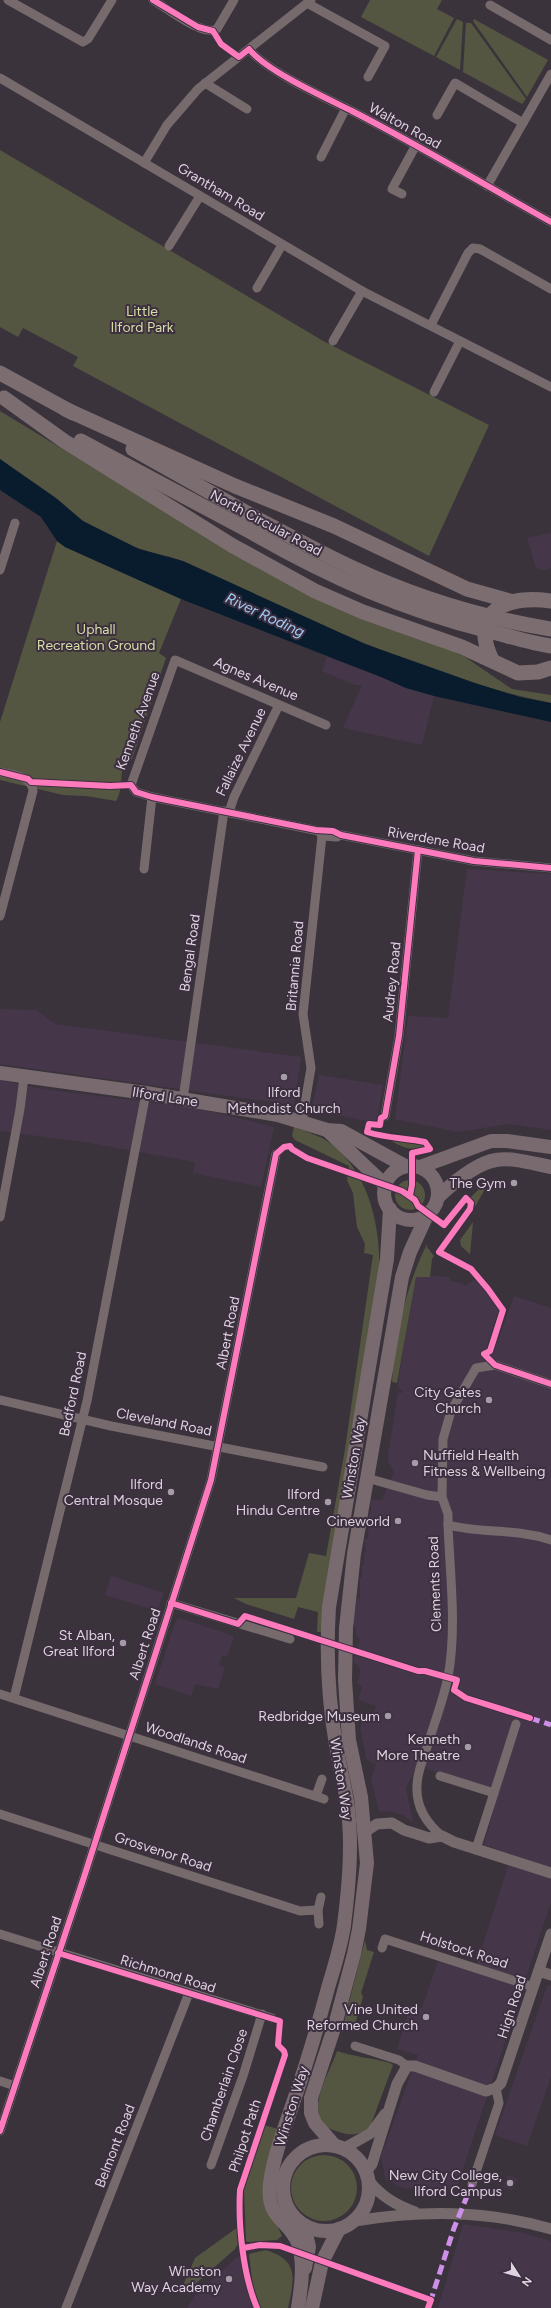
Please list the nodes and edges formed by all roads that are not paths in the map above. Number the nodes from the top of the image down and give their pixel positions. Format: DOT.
graph roads {
  1 [pos="8,0"];
  2 [pos="112,0"];
  3 [pos="153,0"];
  4 [pos="234,0"];
  5 [pos="309,2"];
  6 [pos="490,5"];
  7 [pos="551,40"];
  8 [pos="249,50"];
  9 [pos="551,74"];
  10 [pos="368,77"];
  11 [pos="0,78"];
  12 [pos="205,84"];
  13 [pos="346,108"];
  14 [pos="247,109"];
  15 [pos="437,115"];
  16 [pos="523,123"];
  17 [pos="416,145"];
  18 [pos="321,157"];
  19 [pos="144,163"];
  20 [pos="487,186"];
  21 [pos="402,194"];
  22 [pos="200,196"];
  23 [pos="551,222"];
  24 [pos="282,245"];
  25 [pos="169,246"];
  26 [pos="257,288"];
  27 [pos="551,289"];
  28 [pos="362,291"];
  29 [pos="431,325"];
  30 [pos="333,341"];
  31 [pos="460,341"];
  32 [pos="0,373"];
  33 [pos="551,387"];
  34 [pos="434,392"];
  35 [pos="2,397"];
  36 [pos="65,409"];
  37 [pos="15,523"];
  38 [pos="0,568"];
  39 [pos="510,601"];
  40 [pos="551,601"];
  41 [pos="551,629"];
  42 [pos="551,646"];
  43 [pos="175,660"];
  44 [pos="492,660"];
  45 [pos="547,673"];
  46 [pos="279,705"];
  47 [pos="326,725"];
  48 [pos="0,772"];
  49 [pos="133,791"];
  50 [pos="152,797"];
  51 [pos="226,812"];
  52 [pos="322,836"];
  53 [pos="418,850"];
  54 [pos="551,868"];
  55 [pos="144,869"];
  56 [pos="0,916"];
  57 [pos="0,1073"];
  58 [pos="24,1077"];
  59 [pos="146,1093"];
  60 [pos="183,1099"];
  61 [pos="385,1116"];
  62 [pos="302,1121"];
  63 [pos="327,1130"];
  64 [pos="551,1147"];
  65 [pos="276,1154"];
  66 [pos="405,1166"];
  67 [pos="420,1167"];
  68 [pos="551,1167"];
  69 [pos="385,1185"];
  70 [pos="439,1196"];
  71 [pos="390,1209"];
  72 [pos="427,1215"];
  73 [pos="0,1217"];
  74 [pos="551,1384"];
  75 [pos="0,1400"];
  76 [pos="83,1420"];
  77 [pos="219,1447"];
  78 [pos="323,1466"];
  79 [pos="367,1478"];
  80 [pos="442,1497"];
  81 [pos="448,1525"];
  82 [pos="551,1540"];
  83 [pos="170,1603"];
  84 [pos="290,1639"];
  85 [pos="0,1694"];
  86 [pos="14,1698"];
  87 [pos="516,1724"];
  88 [pos="128,1736"];
  89 [pos="440,1776"];
  90 [pos="322,1779"];
  91 [pos="494,1793"];
  92 [pos="0,1814"];
  93 [pos="365,1832"];
  94 [pos="442,1836"];
  95 [pos="94,1845"];
  96 [pos="476,1849"];
  97 [pos="551,1873"];
  98 [pos="321,1897"];
  99 [pos="318,1910"];
  100 [pos="319,1924"];
  101 [pos="0,1934"];
  102 [pos="551,1934"];
  103 [pos="381,1941"];
  104 [pos="58,1953"];
  105 [pos="539,1971"];
  106 [pos="551,1975"];
  107 [pos="534,1987"];
  108 [pos="189,1993"];
  109 [pos="262,2014"];
  110 [pos="272,2018"];
  111 [pos="355,2046"];
  112 [pos="407,2066"];
  113 [pos="0,2080"];
  114 [pos="15,2086"];
  115 [pos="496,2088"];
  116 [pos="295,2098"];
  117 [pos="388,2110"];
  118 [pos="0,2131"];
  119 [pos="339,2148"];
  120 [pos="211,2165"];
  121 [pos="289,2165"];
  122 [pos="367,2177"];
  123 [pos="472,2184"];
  124 [pos="418,2213"];
  125 [pos="355,2221"];
  126 [pos="304,2225"];
  127 [pos="339,2229"];
  128 [pos="551,2229"];
  129 [pos="303,2275"];
  130 [pos="66,2308"];
  131 [pos="298,2308"];
  132 [pos="312,2308"];
  1 -- 2 [label="street"];
  3 -- 4 [label="street"];
  5 -- 8 [label="street"];
  5 -- 10 [label="street"];
  6 -- 7 [label="street"];
  8 -- 12 [label="street"];
  8 -- 13 [label="street, Walton Road"];
  9 -- 16 [label="street"];
  11 -- 19 [label="street, Grantham Road"];
  12 -- 14 [label="street"];
  12 -- 19 [label="street"];
  13 -- 17 [label="street, Walton Road"];
  13 -- 18 [label="street"];
  15 -- 16 [label="street"];
  16 -- 20 [label="street"];
  17 -- 20 [label="street, Walton Road"];
  17 -- 21 [label="street"];
  19 -- 22 [label="street, Grantham Road"];
  20 -- 23 [label="street, Walton Road"];
  22 -- 24 [label="street, Grantham Road"];
  22 -- 25 [label="street"];
  24 -- 26 [label="street"];
  24 -- 28 [label="street, Grantham Road"];
  27 -- 29 [label="street"];
  28 -- 29 [label="street, Grantham Road"];
  28 -- 30 [label="street"];
  29 -- 31 [label="street, Grantham Road"];
  31 -- 33 [label="street, Grantham Road"];
  31 -- 34 [label="street"];
  32 -- 36 [label="highway, North Circular Road"];
  35 -- 42 [label="highway, North Circular Road, bridge"];
  35 -- 44 [label="highway"];
  36 -- 39 [label="highway"];
  36 -- 41 [label="highway, North Circular Road, bridge"];
  37 -- 38 [label="street"];
  39 -- 40 [label="highway"];
  39 -- 44 [label="highway"];
  43 -- 46 [label="street, Agnes Avenue"];
  43 -- 49 [label="street, Kenneth Avenue"];
  44 -- 45 [label="highway"];
  46 -- 47 [label="street, Agnes Avenue"];
  46 -- 51 [label="street, Fallaize Avenue"];
  48 -- 56 [label="street"];
  49 -- 50 [label="street, Riverdene Road"];
  50 -- 51 [label="street, Riverdene Road"];
  50 -- 55 [label="street"];
  51 -- 52 [label="street, Riverdene Road"];
  51 -- 60 [label="street, Bengal Road"];
  52 -- 53 [label="street, Riverdene Road"];
  52 -- 62 [label="street, Britannia Road"];
  53 -- 54 [label="street, Riverdene Road"];
  53 -- 61 [label="street, Audrey Road"];
  57 -- 58 [label="main road, Ilford Lane"];
  58 -- 59 [label="main road, Ilford Lane"];
  58 -- 73 [label="street"];
  59 -- 60 [label="main road, Ilford Lane"];
  59 -- 76 [label="street, Bedford Road"];
  60 -- 62 [label="main road, Ilford Lane"];
  62 -- 63 [label="main road, Ilford Lane"];
  63 -- 66 [label="main road, Ilford Lane"];
  63 -- 69 [label="main road, Ilford Lane"];
  64 -- 67 [label="main road"];
  65 -- 77 [label="street, Albert Road"];
  66 -- 67 [label="main road"];
  66 -- 69 [label="main road"];
  67 -- 70 [label="main road"];
  68 -- 70 [label="main road"];
  69 -- 71 [label="main road"];
  70 -- 72 [label="main road"];
  71 -- 72 [label="main road"];
  71 -- 116 [label="main road, Winston Way"];
  72 -- 79 [label="main road, Winston Way"];
  74 -- 80 [label="street, Clements Road"];
  75 -- 76 [label="street, Cleveland Road"];
  76 -- 77 [label="street, Cleveland Road"];
  76 -- 86 [label="street, Bedford Road"];
  77 -- 78 [label="street, Cleveland Road"];
  77 -- 83 [label="street, Albert Road"];
  79 -- 80 [label="street"];
  79 -- 93 [label="main road, Winston Way"];
  80 -- 81 [label="street, Clements Road"];
  81 -- 82 [label="street"];
  81 -- 94 [label="street, Clements Road"];
  83 -- 84 [label="street"];
  83 -- 88 [label="street, Albert Road"];
  85 -- 86 [label="street, Woodlands Road"];
  86 -- 88 [label="street, Woodlands Road"];
  87 -- 91 [label="street"];
  88 -- 90 [label="street, Woodlands Road"];
  88 -- 95 [label="street, Albert Road"];
  89 -- 91 [label="street"];
  91 -- 96 [label="street"];
  92 -- 95 [label="street, Grosvenor Road"];
  93 -- 94 [label="street"];
  93 -- 119 [label="main road, Winston Way"];
  94 -- 96 [label="street, Clements Road"];
  95 -- 99 [label="street, Grosvenor Road"];
  95 -- 104 [label="street, Albert Road"];
  96 -- 97 [label="street, Clements Road"];
  98 -- 99 [label="street"];
  99 -- 100 [label="street"];
  101 -- 104 [label="street, Richmond Road"];
  102 -- 105 [label="street, High Road"];
  103 -- 107 [label="street, Holstock Road"];
  104 -- 108 [label="street, Richmond Road"];
  104 -- 114 [label="street, Albert Road"];
  105 -- 106 [label="street"];
  105 -- 107 [label="street, High Road"];
  107 -- 115 [label="street, High Road"];
  108 -- 109 [label="street, Richmond Road"];
  108 -- 130 [label="street, Belmont Road"];
  109 -- 110 [label="street, Richmond Road"];
  109 -- 120 [label="street, Chamberlain Close"];
  111 -- 112 [label="street"];
  112 -- 115 [label="street"];
  112 -- 117 [label="street"];
  113 -- 114 [label="street"];
  114 -- 118 [label="street, Albert Road"];
  115 -- 123 [label="street"];
  116 -- 121 [label="main road"];
  116 -- 129 [label="main road, Winston Way"];
  117 -- 119 [label="street"];
  117 -- 122 [label="street"];
  119 -- 121 [label="main road"];
  119 -- 122 [label="main road"];
  121 -- 126 [label="main road"];
  122 -- 124 [label="street"];
  122 -- 125 [label="main road"];
  124 -- 125 [label="street"];
  124 -- 128 [label="street"];
  125 -- 127 [label="main road"];
  126 -- 127 [label="main road"];
  126 -- 129 [label="main road"];
  127 -- 132 [label="main road"];
  129 -- 131 [label="main road, Winston Way"];
}
